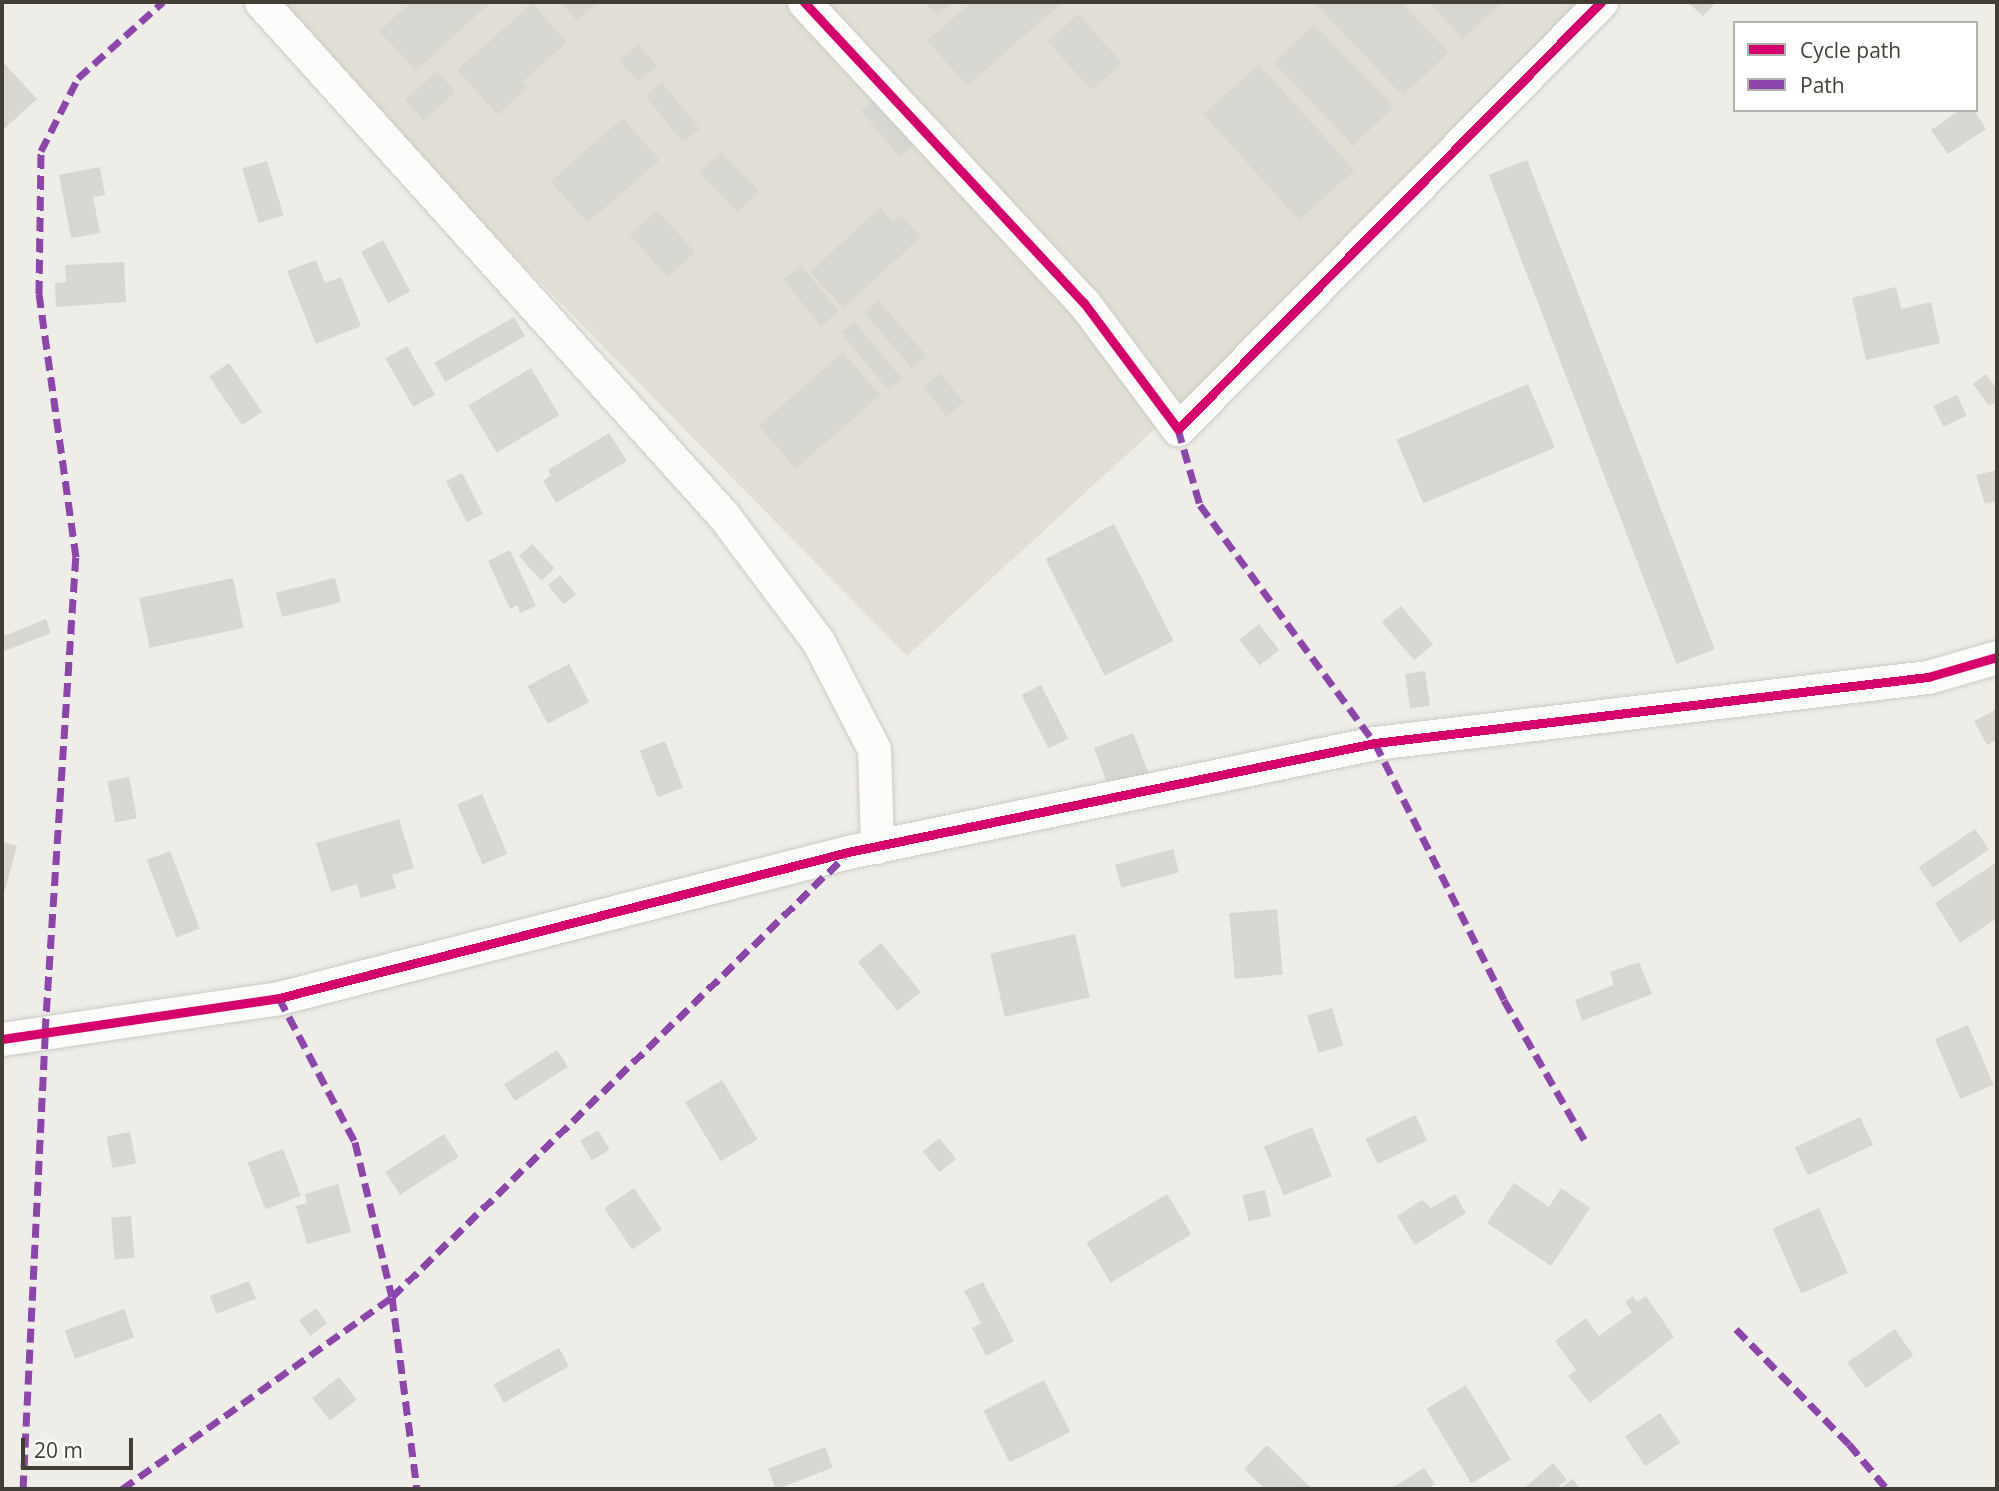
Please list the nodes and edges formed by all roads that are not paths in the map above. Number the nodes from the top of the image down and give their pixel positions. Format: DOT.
graph roads {
  1 [pos="261,2"];
  2 [pos="804,2"];
  3 [pos="1601,2"];
  4 [pos="1997,657"];
  5 [pos="877,846"];
  6 [pos="2,1039"];
  1 -- 5 [label="street"];
  2 -- 3 [label="street"];
  4 -- 5 [label="street"];
  5 -- 6 [label="street"];
}
